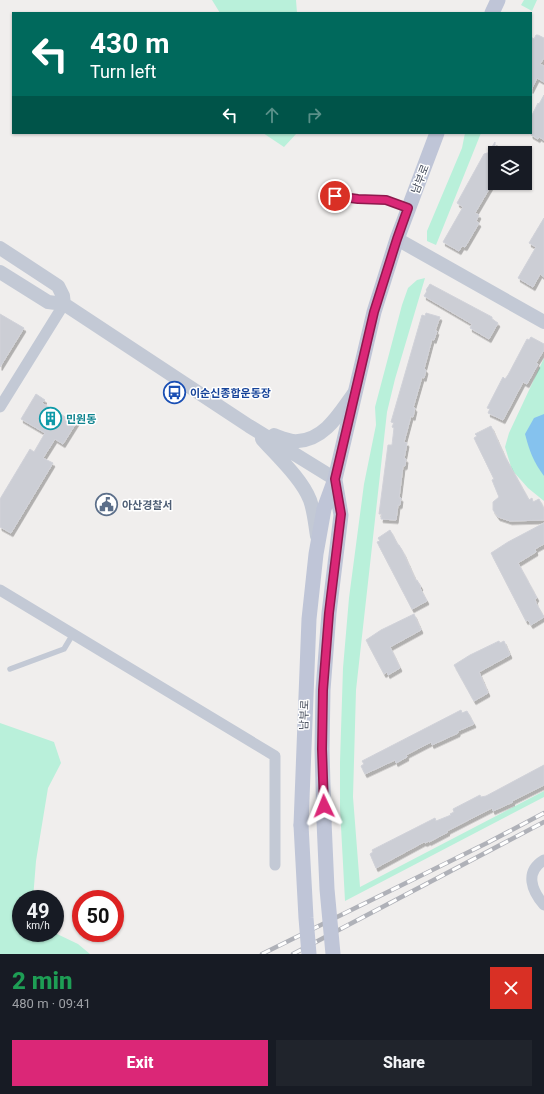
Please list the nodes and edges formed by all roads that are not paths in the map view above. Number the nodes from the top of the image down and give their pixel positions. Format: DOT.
graph roads {
  1 [pos="498,0"];
  2 [pos="492,12"];
  3 [pos="437,134"];
  4 [pos="335,196"];
  5 [pos="408,208"];
  6 [pos="397,239"];
  7 [pos="0,248"];
  8 [pos="0,272"];
  9 [pos="64,304"];
  10 [pos="544,322"];
  11 [pos="355,391"];
  12 [pos="0,407"];
  13 [pos="249,426"];
  14 [pos="335,479"];
  15 [pos="318,544"];
  16 [pos="0,590"];
  17 [pos="73,634"];
  18 [pos="10,669"];
  19 [pos="544,860"];
  20 [pos="275,865"];
  21 [pos="544,905"];
  22 [pos="310,954"];
  23 [pos="333,954"];
  1 -- 2 [label="main road"];
  3 -- 5 [label="main road, 남부로"];
  4 -- 5 [label="lane"];
  5 -- 6 [label="main road, 남부로"];
  6 -- 10 [label="street"];
  6 -- 11 [label="main road, 남부로"];
  7 -- 9 [label="street"];
  8 -- 9 [label="street"];
  9 -- 12 [label="street"];
  9 -- 13 [label="street"];
  11 -- 13 [label="street"];
  11 -- 14 [label="main road, 남부로"];
  13 -- 14 [label="street"];
  13 -- 15 [label="street"];
  14 -- 15 [label="main road, 남부로"];
  14 -- 23 [label="main road, 남부로, bridge"];
  15 -- 22 [label="main road, 남부로, bridge"];
  16 -- 17 [label="street"];
  17 -- 18 [label="lane"];
  17 -- 20 [label="street"];
  19 -- 21 [label="street"];
}
